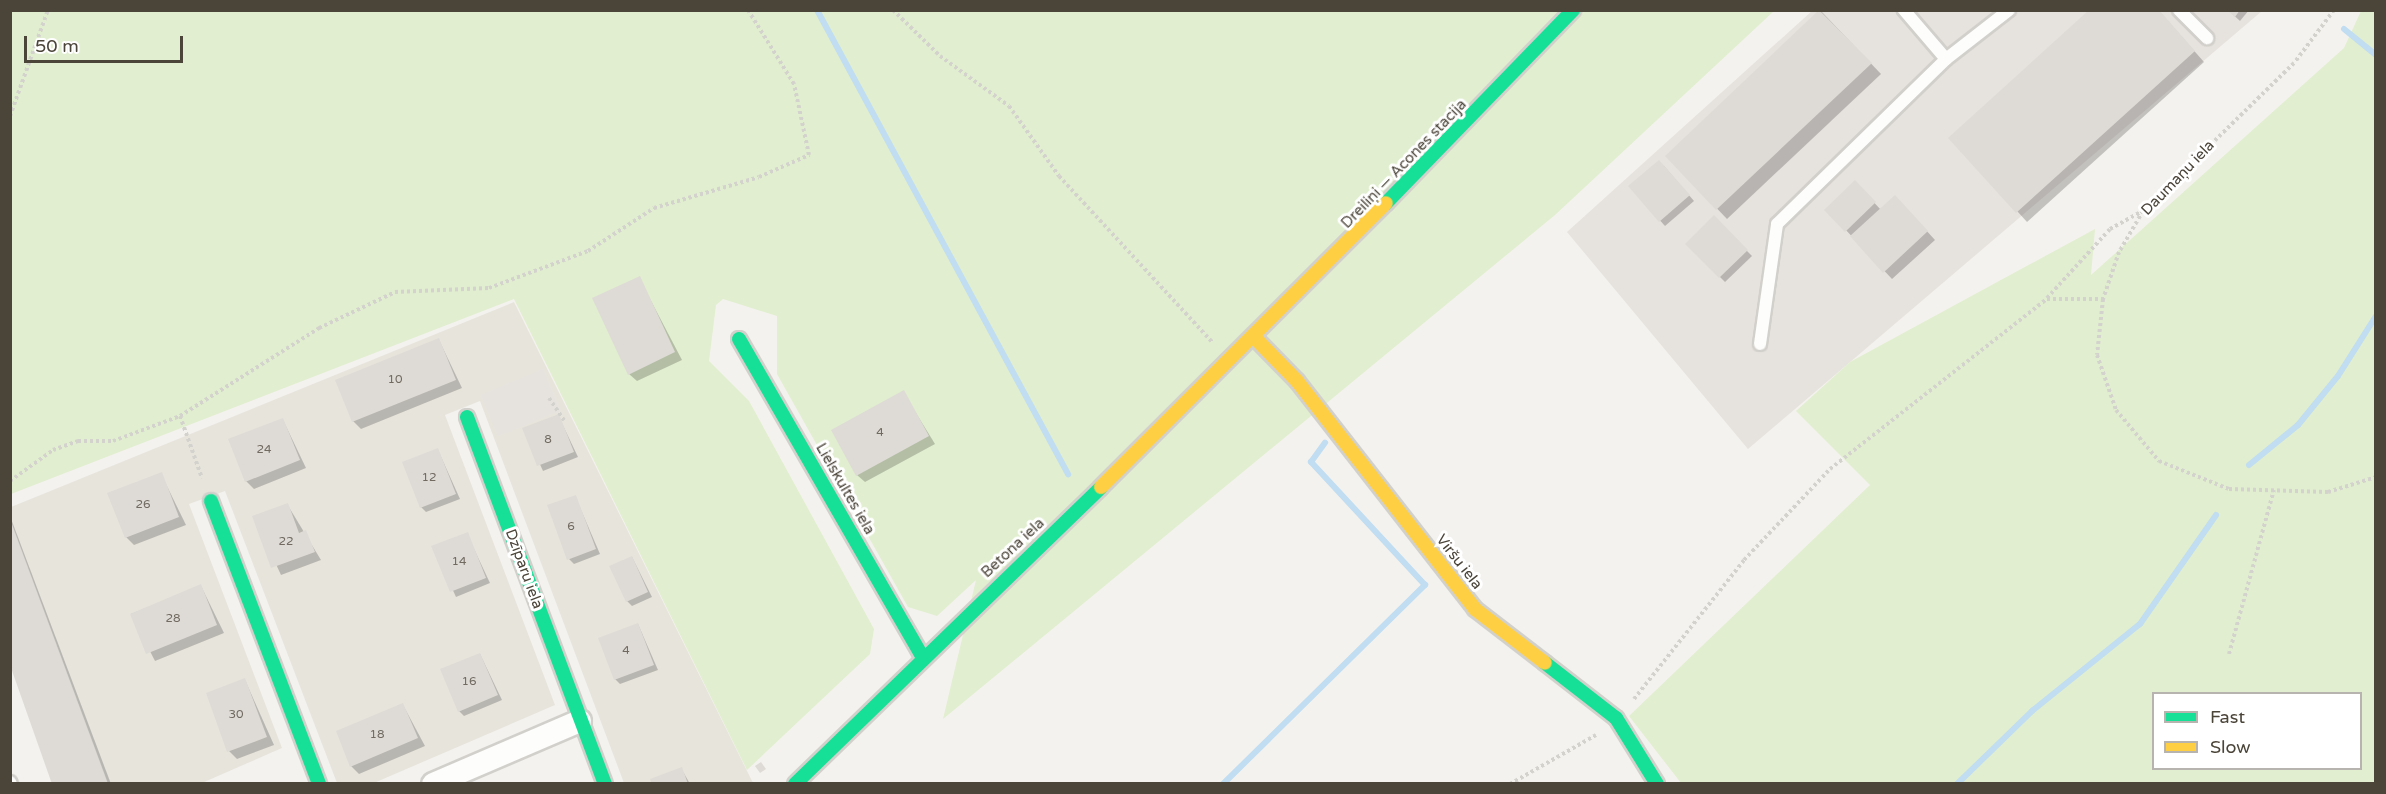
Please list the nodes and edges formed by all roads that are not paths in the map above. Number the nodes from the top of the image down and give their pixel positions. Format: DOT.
graph roads {
  1 [pos="1573,10"];
  2 [pos="1904,10"];
  3 [pos="2009,10"];
  4 [pos="2179,10"];
  5 [pos="2207,38"];
  6 [pos="1946,59"];
  7 [pos="1255,338"];
  8 [pos="739,339"];
  9 [pos="1760,344"];
  10 [pos="467,417"];
  11 [pos="211,501"];
  12 [pos="922,656"];
  13 [pos="580,721"];
  14 [pos="319,783"];
  15 [pos="433,783"];
  16 [pos="605,783"];
  17 [pos="795,783"];
  18 [pos="1657,783"];
  1 -- 7 [label="street, Dreiliņi — Acones stacija"];
  2 -- 6 [label="lane"];
  3 -- 6 [label="lane"];
  4 -- 5 [label="lane"];
  6 -- 9 [label="lane"];
  7 -- 12 [label="street, Betona iela"];
  7 -- 18 [label="street, Viršu iela"];
  8 -- 12 [label="street, Lielskultes iela"];
  10 -- 13 [label="street, Dzīparu iela"];
  11 -- 14 [label="street"];
  12 -- 17 [label="street, Betona iela"];
  13 -- 15 [label="street"];
  13 -- 16 [label="street, Dzīparu iela"];
}
